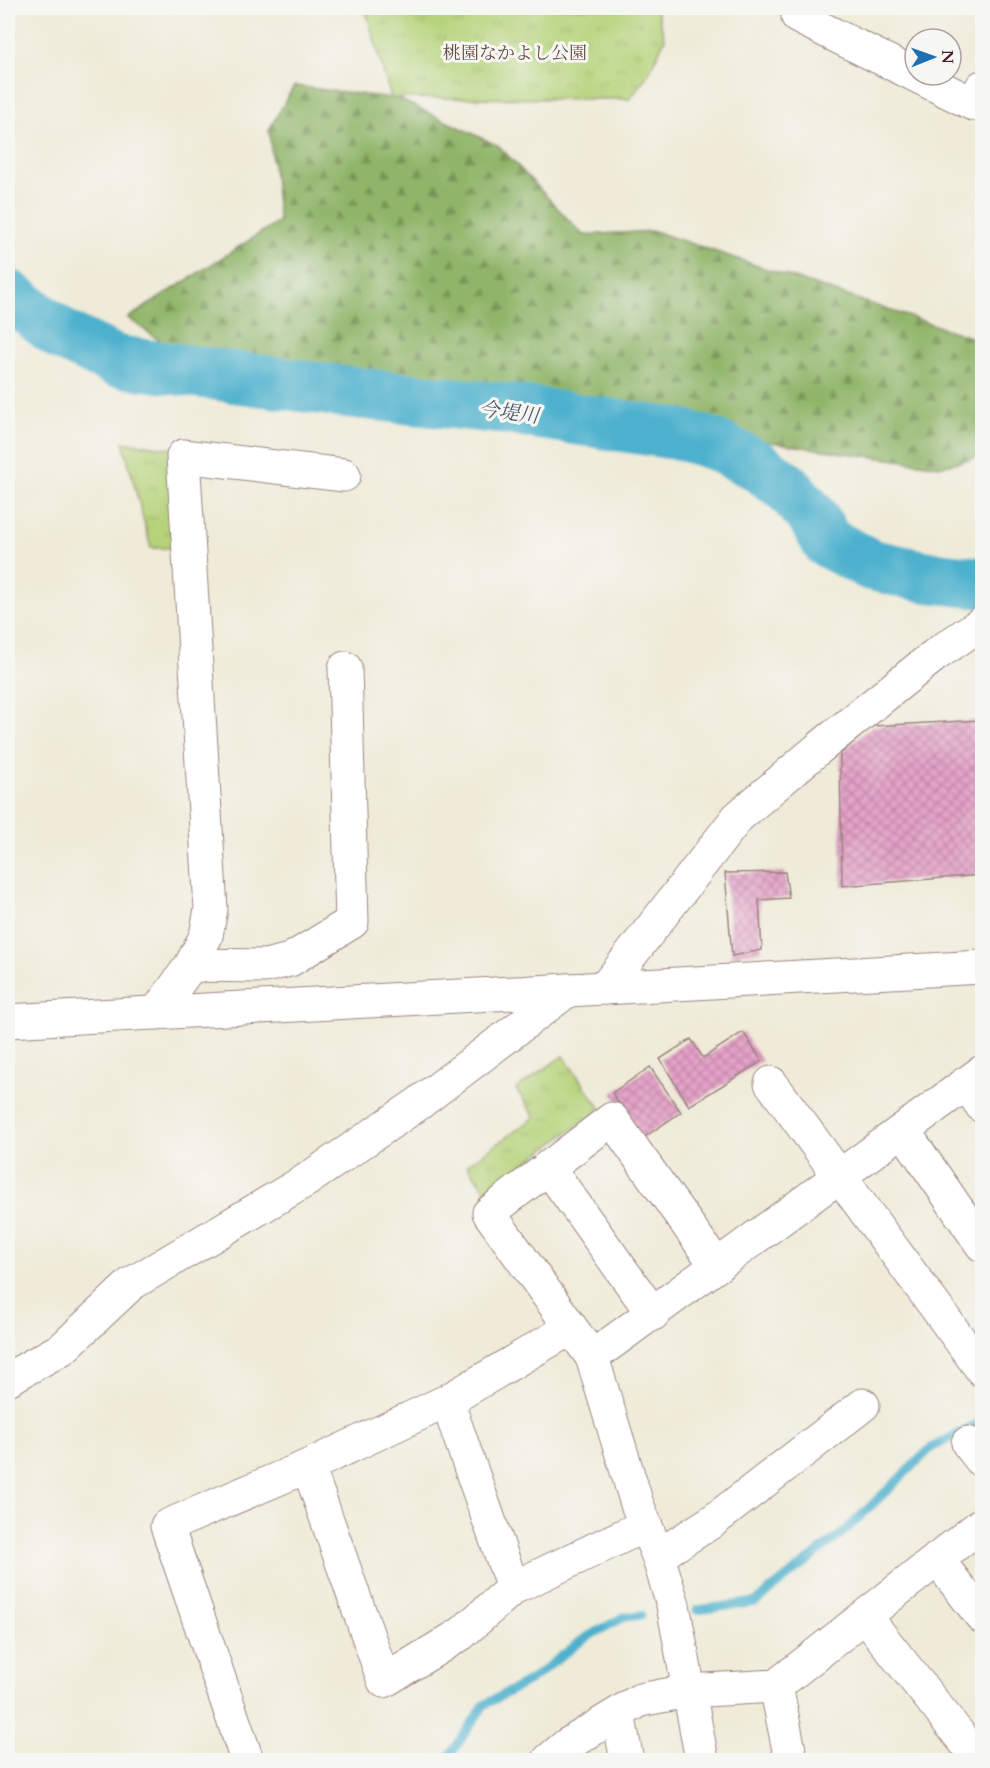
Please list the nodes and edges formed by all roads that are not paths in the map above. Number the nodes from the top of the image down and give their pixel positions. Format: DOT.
graph roads {
  1 [pos="802,8"];
  2 [pos="903,69"];
  3 [pos="939,87"];
  4 [pos="982,87"];
  5 [pos="344,475"];
  6 [pos="982,623"];
  7 [pos="345,669"];
  8 [pos="191,965"];
  9 [pos="982,967"];
  10 [pos="605,988"];
  11 [pos="568,990"];
  12 [pos="156,1013"];
  13 [pos="8,1021"];
  14 [pos="771,1083"];
  15 [pos="977,1087"];
  16 [pos="903,1130"];
  17 [pos="548,1167"];
  18 [pos="841,1176"];
  19 [pos="982,1245"];
  20 [pos="717,1266"];
  21 [pos="653,1314"];
  22 [pos="571,1328"];
  23 [pos="592,1357"];
  24 [pos="982,1370"];
  25 [pos="8,1379"];
  26 [pos="447,1401"];
  27 [pos="863,1405"];
  28 [pos="308,1466"];
  29 [pos="982,1524"];
  30 [pos="646,1525"];
  31 [pos="658,1556"];
  32 [pos="937,1559"];
  33 [pos="513,1588"];
  34 [pos="865,1616"];
  35 [pos="982,1617"];
  36 [pos="776,1686"];
  37 [pos="688,1690"];
  38 [pos="618,1714"];
  39 [pos="247,1761"];
  40 [pos="549,1761"];
  41 [pos="627,1761"];
  42 [pos="702,1761"];
  43 [pos="790,1761"];
  44 [pos="979,1761"];
  1 -- 2 [label="street"];
  3 -- 4 [label="street"];
  5 -- 8 [label="street"];
  6 -- 10 [label="street"];
  7 -- 8 [label="street"];
  8 -- 12 [label="street"];
  9 -- 10 [label="street"];
  10 -- 11 [label="street"];
  11 -- 12 [label="street"];
  11 -- 25 [label="street"];
  12 -- 13 [label="street"];
  14 -- 18 [label="street"];
  15 -- 16 [label="street"];
  16 -- 18 [label="street"];
  16 -- 19 [label="street"];
  17 -- 20 [label="street"];
  17 -- 21 [label="street"];
  17 -- 22 [label="street"];
  18 -- 20 [label="street"];
  18 -- 24 [label="street"];
  20 -- 21 [label="street"];
  21 -- 23 [label="street"];
  22 -- 23 [label="street"];
  22 -- 26 [label="street"];
  23 -- 30 [label="street"];
  26 -- 28 [label="street"];
  26 -- 33 [label="street"];
  27 -- 31 [label="street"];
  28 -- 33 [label="street"];
  28 -- 39 [label="street"];
  29 -- 32 [label="street"];
  30 -- 31 [label="street"];
  30 -- 33 [label="street"];
  31 -- 37 [label="street"];
  32 -- 34 [label="street"];
  32 -- 35 [label="street"];
  34 -- 36 [label="street"];
  34 -- 44 [label="street"];
  36 -- 37 [label="street"];
  36 -- 43 [label="street"];
  37 -- 38 [label="street"];
  37 -- 42 [label="street"];
  38 -- 40 [label="street"];
  38 -- 41 [label="street"];
}
